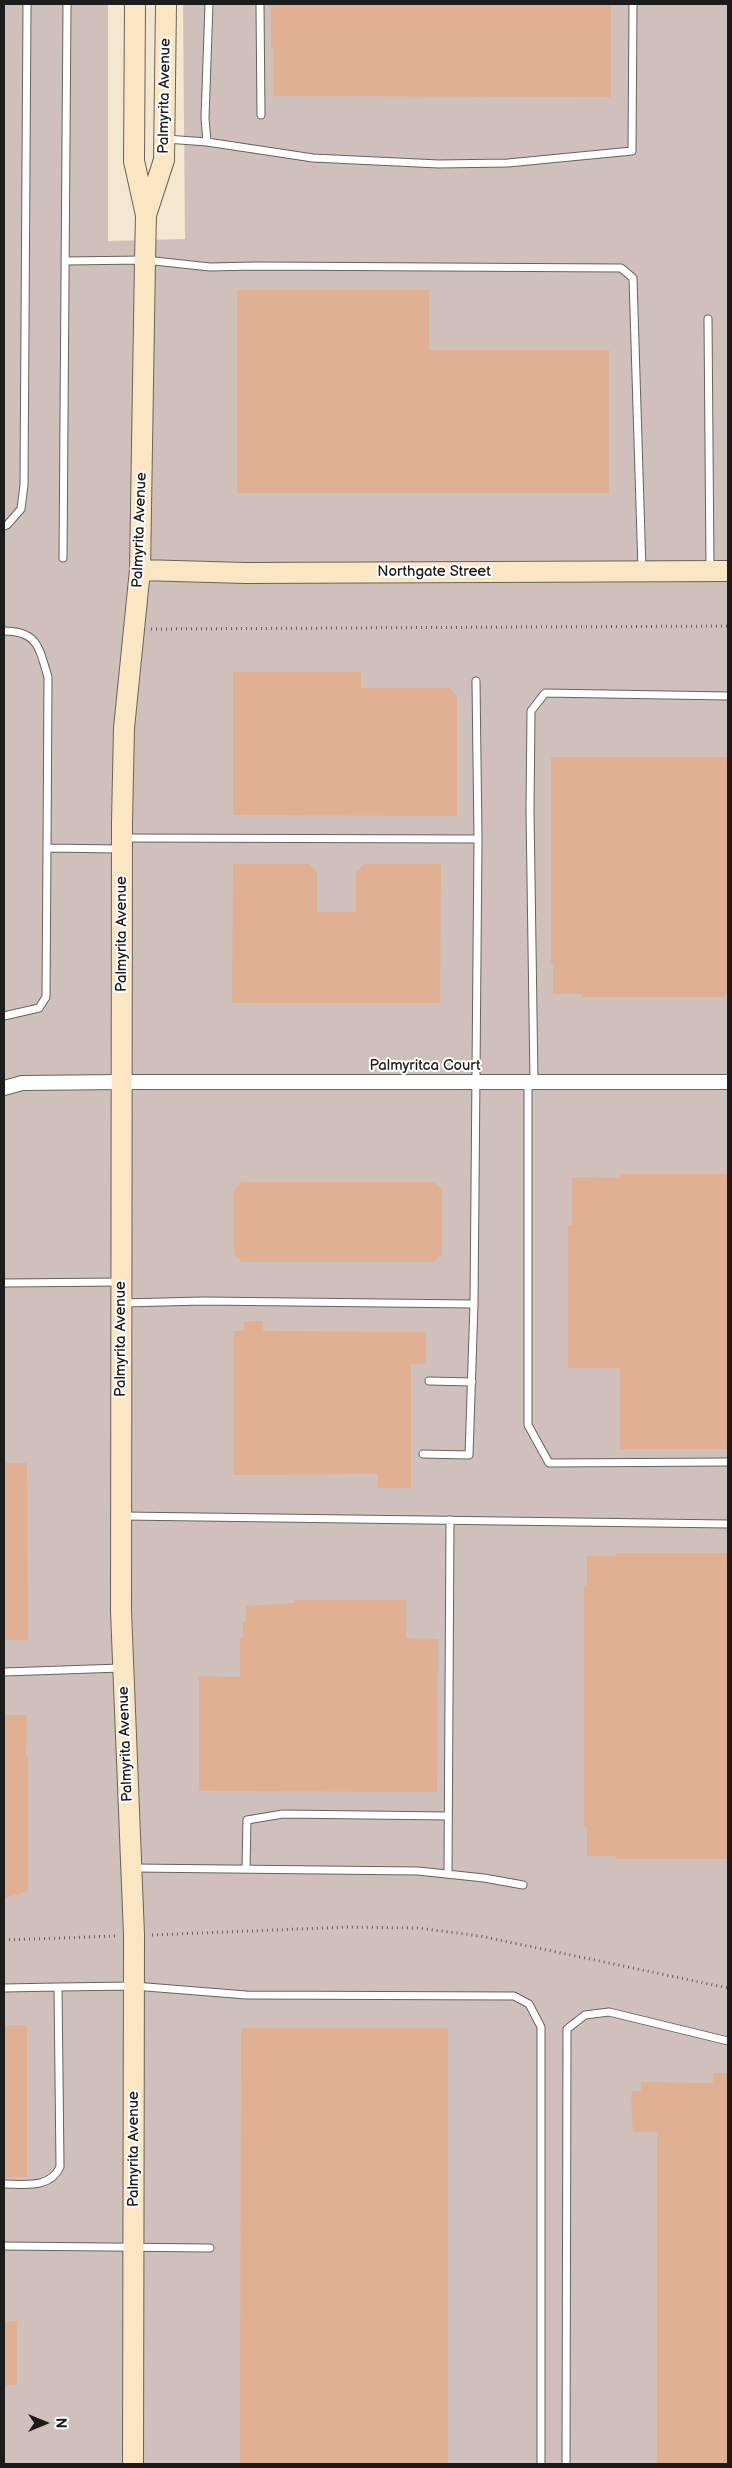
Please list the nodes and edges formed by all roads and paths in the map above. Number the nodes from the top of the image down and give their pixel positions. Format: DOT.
graph roads {
  1 [pos="27,4"];
  2 [pos="67,4"];
  3 [pos="135,4"];
  4 [pos="166,4"];
  5 [pos="209,4"];
  6 [pos="260,4"];
  7 [pos="634,4"];
  8 [pos="261,115"];
  9 [pos="164,139"];
  10 [pos="207,142"];
  11 [pos="146,215"];
  12 [pos="145,260"];
  13 [pos="65,261"];
  14 [pos="708,319"];
  15 [pos="4,526"];
  16 [pos="63,558"];
  17 [pos="140,570"];
  18 [pos="642,570"];
  19 [pos="719,571"];
  20 [pos="728,626"];
  21 [pos="134,630"];
  22 [pos="4,631"];
  23 [pos="476,681"];
  24 [pos="728,696"];
  25 [pos="478,838"];
  26 [pos="122,843"];
  27 [pos="46,848"];
  28 [pos="4,1016"];
  29 [pos="122,1082"];
  30 [pos="477,1082"];
  31 [pos="531,1082"];
  32 [pos="728,1082"];
  33 [pos="4,1088"];
  34 [pos="4,1282"];
  35 [pos="121,1282"];
  36 [pos="121,1304"];
  37 [pos="474,1304"];
  38 [pos="429,1381"];
  39 [pos="472,1382"];
  40 [pos="423,1454"];
  41 [pos="728,1462"];
  42 [pos="121,1516"];
  43 [pos="450,1520"];
  44 [pos="728,1524"];
  45 [pos="123,1668"];
  46 [pos="4,1672"];
  47 [pos="448,1816"];
  48 [pos="131,1868"];
  49 [pos="246,1869"];
  50 [pos="448,1874"];
  51 [pos="523,1885"];
  52 [pos="134,1935"];
  53 [pos="4,1940"];
  54 [pos="134,1986"];
  55 [pos="58,1987"];
  56 [pos="4,1988"];
  57 [pos="728,1988"];
  58 [pos="728,2041"];
  59 [pos="4,2184"];
  60 [pos="4,2246"];
  61 [pos="134,2248"];
  62 [pos="210,2248"];
  63 [pos="133,2464"];
  64 [pos="541,2464"];
  65 [pos="566,2464"];
  1 -- 15 [label="lane"];
  2 -- 13 [label="lane"];
  3 -- 11 [label="street, Palmyrita Avenue"];
  4 -- 9 [label="street, Palmyrita Avenue"];
  5 -- 10 [label="lane"];
  6 -- 8 [label="lane"];
  7 -- 10 [label="lane"];
  9 -- 10 [label="lane"];
  9 -- 11 [label="street, Palmyrita Avenue"];
  11 -- 12 [label="street, Palmyrita Avenue"];
  12 -- 13 [label="lane"];
  12 -- 17 [label="street, Palmyrita Avenue"];
  12 -- 18 [label="lane"];
  13 -- 16 [label="lane"];
  14 -- 19 [label="lane"];
  17 -- 18 [label="street, Northgate Street"];
  17 -- 21 [label="street, Palmyrita Avenue"];
  18 -- 19 [label="street, Northgate Street"];
  20 -- 21 [label="path"];
  21 -- 26 [label="street, Palmyrita Avenue"];
  22 -- 27 [label="lane"];
  23 -- 25 [label="lane"];
  24 -- 31 [label="lane"];
  25 -- 26 [label="lane"];
  25 -- 30 [label="lane"];
  26 -- 27 [label="lane"];
  26 -- 29 [label="street, Palmyrita Avenue"];
  27 -- 28 [label="lane"];
  29 -- 30 [label="street, Palmyritca Court"];
  29 -- 33 [label="street"];
  29 -- 35 [label="street, Palmyrita Avenue"];
  30 -- 31 [label="street, Palmyritca Court"];
  30 -- 37 [label="lane"];
  31 -- 32 [label="street, Palmyritca Court"];
  31 -- 41 [label="lane"];
  34 -- 35 [label="lane"];
  35 -- 36 [label="street, Palmyrita Avenue"];
  36 -- 37 [label="lane"];
  36 -- 42 [label="street, Palmyrita Avenue"];
  37 -- 39 [label="lane"];
  38 -- 39 [label="lane"];
  39 -- 40 [label="lane"];
  42 -- 43 [label="lane"];
  42 -- 45 [label="street, Palmyrita Avenue"];
  43 -- 44 [label="lane"];
  43 -- 47 [label="lane"];
  45 -- 46 [label="lane"];
  45 -- 48 [label="street, Palmyrita Avenue"];
  47 -- 49 [label="lane"];
  47 -- 50 [label="lane"];
  48 -- 49 [label="lane"];
  48 -- 52 [label="street, Palmyrita Avenue"];
  49 -- 50 [label="lane"];
  50 -- 51 [label="lane"];
  52 -- 53 [label="path"];
  52 -- 54 [label="street, Palmyrita Avenue"];
  52 -- 57 [label="path"];
  54 -- 55 [label="lane"];
  54 -- 61 [label="street, Palmyrita Avenue"];
  54 -- 64 [label="lane"];
  55 -- 56 [label="lane"];
  55 -- 59 [label="lane"];
  58 -- 65 [label="lane"];
  60 -- 61 [label="lane"];
  61 -- 62 [label="lane"];
  61 -- 63 [label="street, Palmyrita Avenue"];
}
